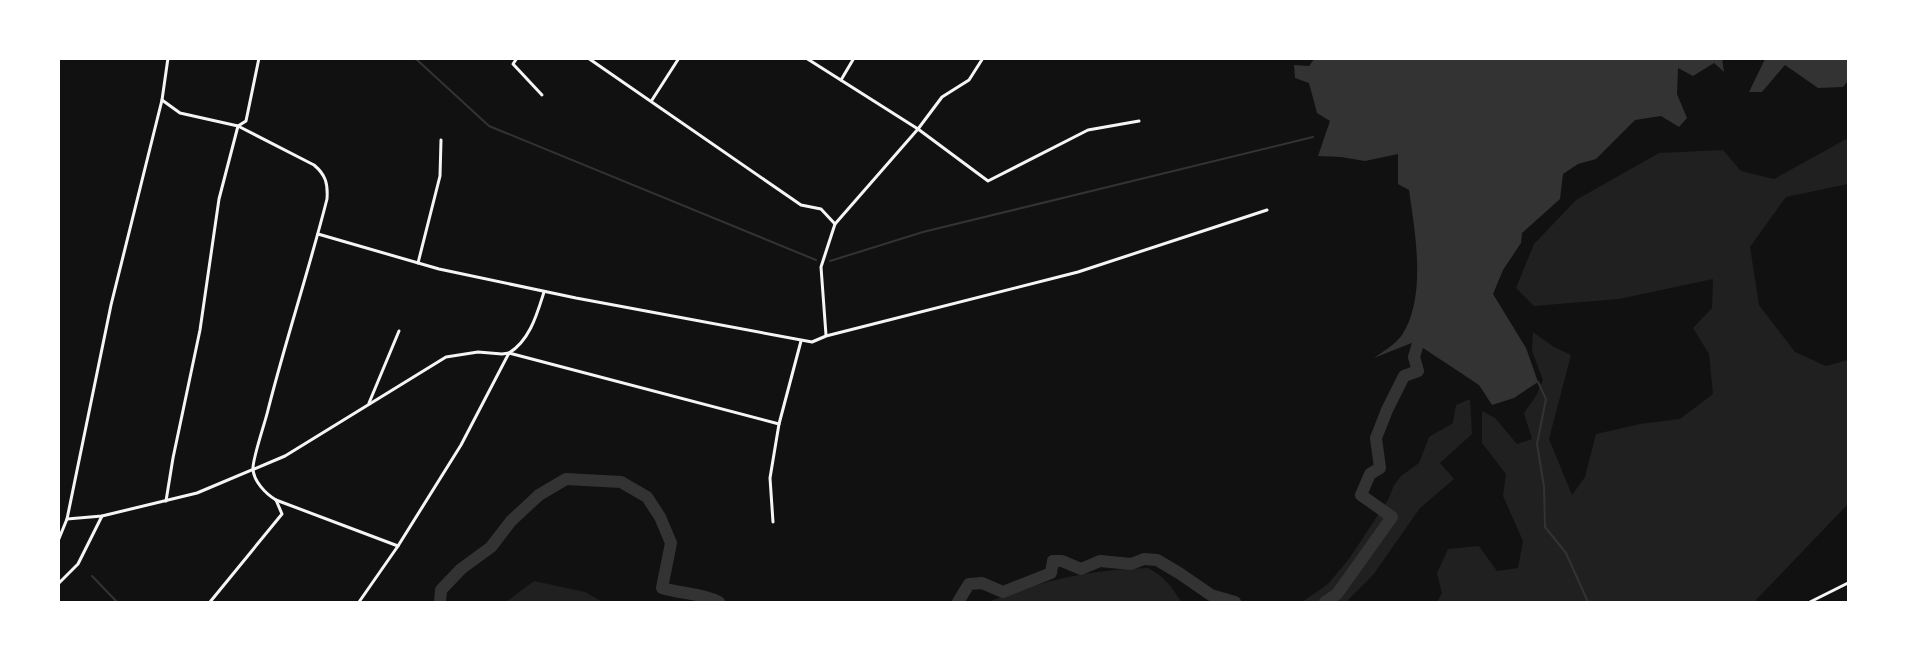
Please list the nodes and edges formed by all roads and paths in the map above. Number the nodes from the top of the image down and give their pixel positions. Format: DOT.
graph roads {
  1 [pos="168,58"];
  2 [pos="259,58"];
  3 [pos="517,58"];
  4 [pos="588,58"];
  5 [pos="679,58"];
  6 [pos="806,58"];
  7 [pos="854,58"];
  8 [pos="983,58"];
  9 [pos="840,80"];
  10 [pos="542,95"];
  11 [pos="162,100"];
  12 [pos="651,100"];
  13 [pos="1139,121"];
  14 [pos="238,126"];
  15 [pos="918,129"];
  16 [pos="441,140"];
  17 [pos="1267,210"];
  18 [pos="835,224"];
  19 [pos="318,234"];
  20 [pos="418,263"];
  21 [pos="545,291"];
  22 [pos="399,331"];
  23 [pos="826,336"];
  24 [pos="801,341"];
  25 [pos="509,353"];
  26 [pos="369,404"];
  27 [pos="779,424"];
  28 [pos="253,469"];
  29 [pos="276,500"];
  30 [pos="166,501"];
  31 [pos="102,516"];
  32 [pos="67,519"];
  33 [pos="773,522"];
  34 [pos="58,541"];
  35 [pos="398,546"];
  36 [pos="1848,583"];
  37 [pos="58,584"];
  38 [pos="210,603"];
  39 [pos="359,603"];
  40 [pos="1810,603"];
  1 -- 11 [label="street"];
  2 -- 14 [label="street"];
  3 -- 10 [label="street"];
  4 -- 12 [label="street"];
  5 -- 12 [label="street"];
  6 -- 9 [label="street"];
  7 -- 9 [label="street"];
  8 -- 15 [label="street"];
  9 -- 15 [label="street"];
  11 -- 14 [label="street"];
  11 -- 32 [label="street"];
  12 -- 18 [label="street"];
  13 -- 15 [label="street"];
  14 -- 19 [label="street"];
  14 -- 30 [label="street"];
  15 -- 18 [label="street"];
  16 -- 20 [label="street"];
  17 -- 23 [label="street"];
  18 -- 23 [label="street"];
  19 -- 20 [label="street"];
  19 -- 28 [label="street"];
  20 -- 21 [label="street"];
  21 -- 24 [label="street"];
  21 -- 25 [label="street"];
  22 -- 26 [label="street"];
  23 -- 24 [label="street"];
  24 -- 27 [label="street"];
  25 -- 26 [label="street"];
  25 -- 27 [label="street"];
  25 -- 35 [label="street"];
  26 -- 28 [label="street"];
  27 -- 33 [label="street"];
  28 -- 29 [label="street"];
  28 -- 30 [label="street"];
  29 -- 35 [label="street"];
  29 -- 38 [label="street"];
  30 -- 31 [label="street"];
  31 -- 32 [label="street"];
  31 -- 37 [label="street"];
  32 -- 34 [label="street"];
  35 -- 39 [label="street"];
  36 -- 40 [label="street"];
}
